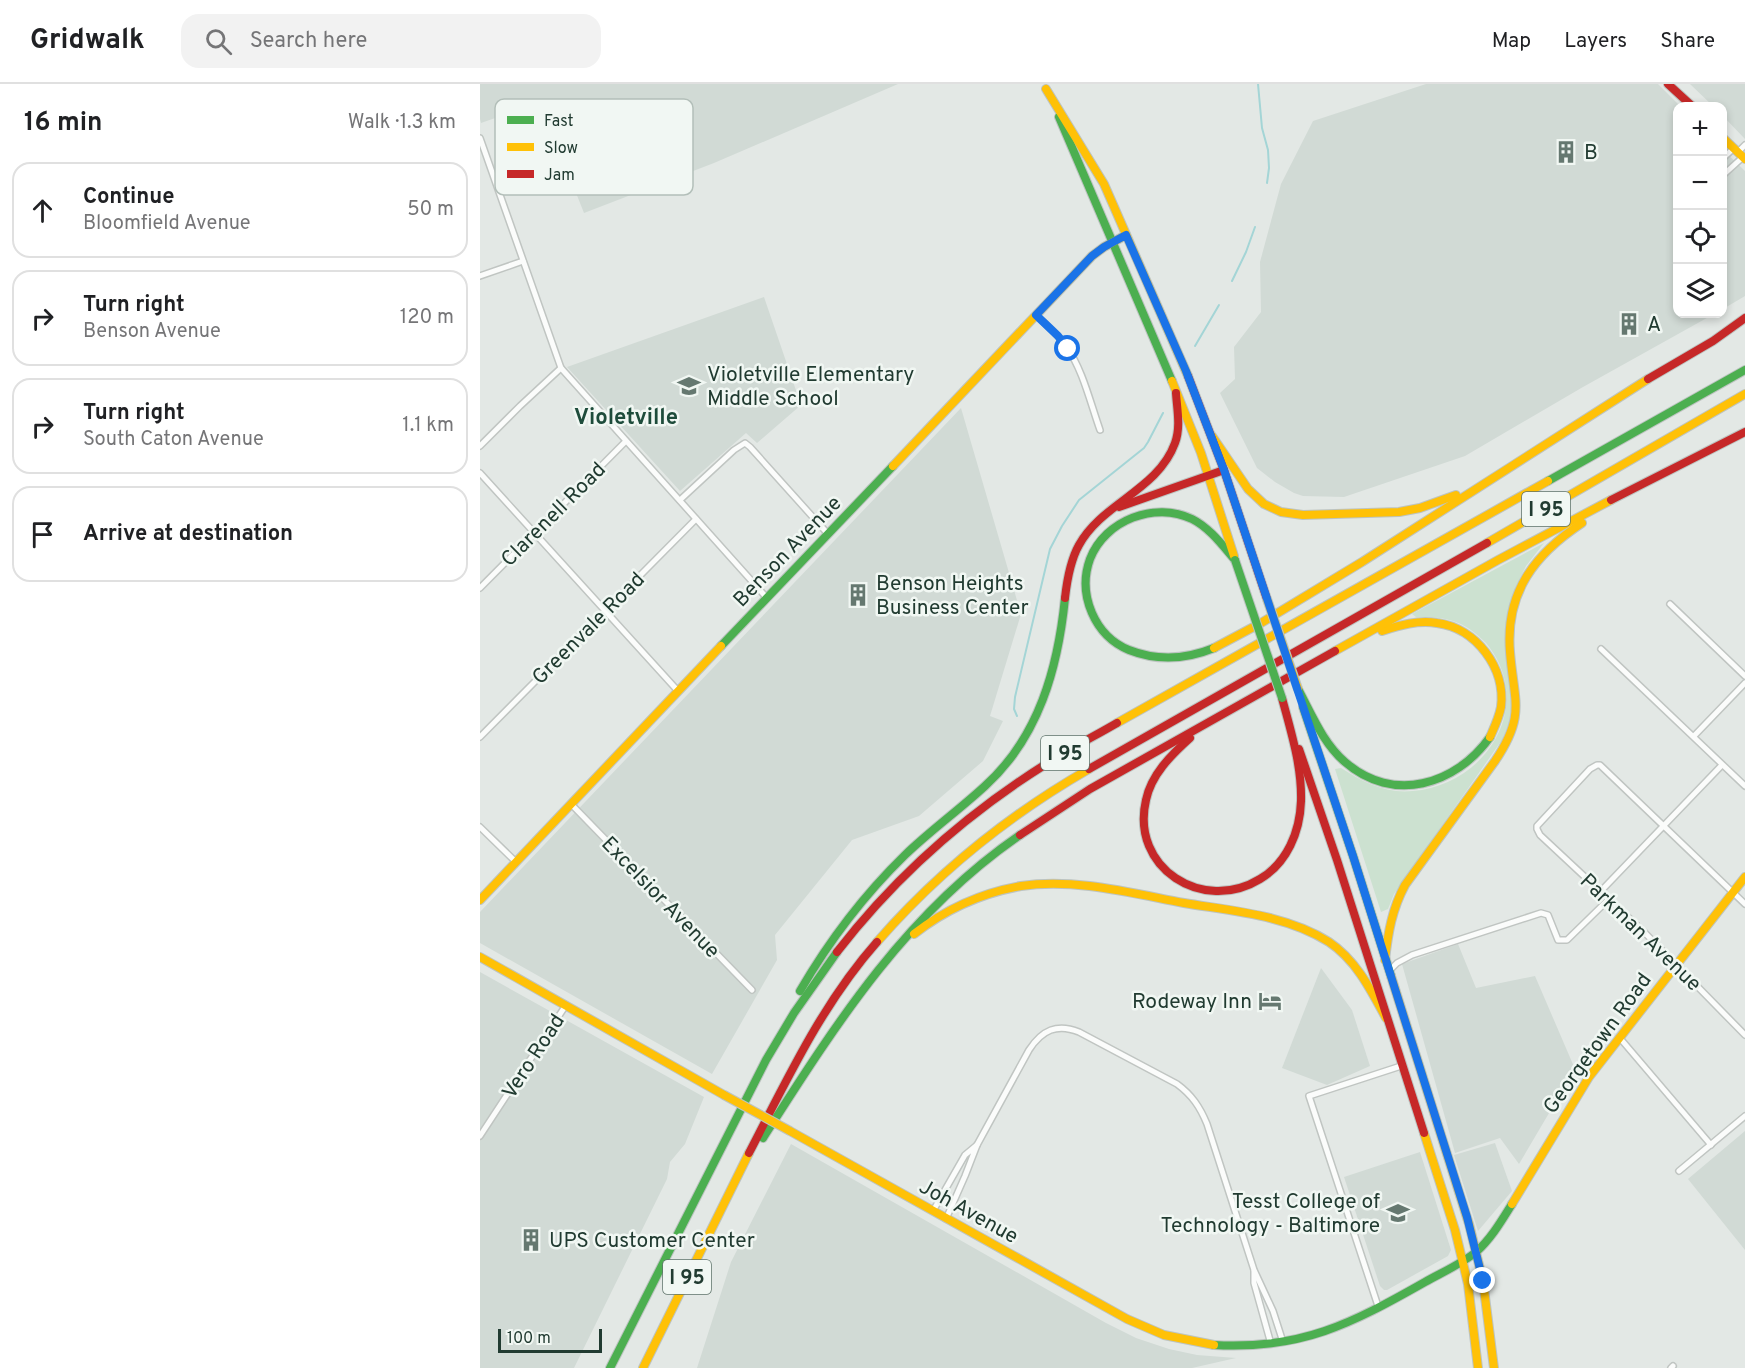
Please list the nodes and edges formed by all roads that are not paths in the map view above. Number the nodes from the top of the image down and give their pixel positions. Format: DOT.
graph roads {
  1 [pos="1668,84"];
  2 [pos="1045,87"];
  3 [pos="1688,102"];
  4 [pos="480,138"];
  5 [pos="1727,142"];
  6 [pos="1745,145"];
  7 [pos="1740,154"];
  8 [pos="1727,170"];
  9 [pos="495,181"];
  10 [pos="500,195"];
  11 [pos="1126,235"];
  12 [pos="1112,242"];
  13 [pos="523,261"];
  14 [pos="480,276"];
  15 [pos="1036,315"];
  16 [pos="1745,318"];
  17 [pos="561,368"];
  18 [pos="1745,370"];
  19 [pos="1176,393"];
  20 [pos="1745,394"];
  21 [pos="1100,430"];
  22 [pos="1745,432"];
  23 [pos="1212,436"];
  24 [pos="626,441"];
  25 [pos="480,446"];
  26 [pos="1704,452"];
  27 [pos="1509,466"];
  28 [pos="1224,470"];
  29 [pos="480,473"];
  30 [pos="1208,475"];
  31 [pos="680,500"];
  32 [pos="1108,511"];
  33 [pos="696,519"];
  34 [pos="534,534"];
  35 [pos="828,534"];
  36 [pos="1235,560"];
  37 [pos="480,588"];
  38 [pos="767,597"];
  39 [pos="1670,604"];
  40 [pos="605,611"];
  41 [pos="1340,648"];
  42 [pos="1601,649"];
  43 [pos="1745,676"];
  44 [pos="1745,683"];
  45 [pos="1298,689"];
  46 [pos="678,692"];
  47 [pos="1282,698"];
  48 [pos="1220,716"];
  49 [pos="1694,736"];
  50 [pos="480,737"];
  51 [pos="1722,765"];
  52 [pos="1745,786"];
  53 [pos="571,804"];
  54 [pos="1664,826"];
  55 [pos="480,827"];
  56 [pos="516,862"];
  57 [pos="1745,877"];
  58 [pos="1600,892"];
  59 [pos="1733,892"];
  60 [pos="480,900"];
  61 [pos="1608,900"];
  62 [pos="1745,904"];
  63 [pos="480,957"];
  64 [pos="1385,960"];
  65 [pos="1677,965"];
  66 [pos="1389,971"];
  67 [pos="876,972"];
  68 [pos="752,990"];
  69 [pos="566,1005"];
  70 [pos="1386,1018"];
  71 [pos="1745,1035"];
  72 [pos="1619,1037"];
  73 [pos="1401,1066"];
  74 [pos="1745,1116"];
  75 [pos="732,1125"];
  76 [pos="480,1136"];
  77 [pos="977,1145"];
  78 [pos="1711,1145"];
  79 [pos="1679,1171"];
  80 [pos="732,1186"];
  81 [pos="933,1211"];
  82 [pos="946,1219"];
  83 [pos="1476,1252"];
  84 [pos="1463,1260"];
  85 [pos="1254,1270"];
  86 [pos="1378,1306"];
  87 [pos="1283,1342"];
  88 [pos="1271,1344"];
  89 [pos="610,1368"];
  90 [pos="642,1368"];
  91 [pos="1478,1368"];
  92 [pos="1494,1368"];
  1 -- 3 [label="main road"];
  2 -- 11 [label="main road"];
  2 -- 12 [label="main road"];
  4 -- 9 [label="street"];
  5 -- 7 [label="main road"];
  6 -- 7 [label="street"];
  7 -- 8 [label="street"];
  10 -- 13 [label="street"];
  11 -- 12 [label="main road, Benson Avenue"];
  11 -- 23 [label="main road"];
  12 -- 15 [label="main road, Benson Avenue"];
  12 -- 19 [label="main road"];
  13 -- 14 [label="street"];
  13 -- 17 [label="street"];
  15 -- 21 [label="street"];
  15 -- 35 [label="main road, Benson Avenue"];
  16 -- 27 [label="main road"];
  17 -- 24 [label="street"];
  17 -- 25 [label="street"];
  18 -- 75 [label="main road, I 95"];
  19 -- 30 [label="main road"];
  19 -- 32 [label="main road"];
  20 -- 80 [label="main road, I 95"];
  22 -- 26 [label="main road"];
  23 -- 27 [label="main road"];
  23 -- 28 [label="main road"];
  24 -- 31 [label="street"];
  24 -- 34 [label="street, Clarenell Road"];
  26 -- 41 [label="main road"];
  26 -- 64 [label="main road"];
  27 -- 36 [label="main road"];
  28 -- 30 [label="main road"];
  28 -- 45 [label="main road, bridge"];
  29 -- 34 [label="street"];
  30 -- 32 [label="main road"];
  30 -- 36 [label="main road"];
  31 -- 33 [label="street"];
  31 -- 35 [label="street"];
  32 -- 75 [label="main road"];
  33 -- 38 [label="street"];
  33 -- 40 [label="street, Greenvale Road"];
  34 -- 37 [label="street, Clarenell Road"];
  34 -- 40 [label="street"];
  35 -- 38 [label="main road, Benson Avenue"];
  36 -- 47 [label="main road, bridge"];
  38 -- 46 [label="main road, Benson Avenue"];
  39 -- 43 [label="street"];
  40 -- 46 [label="street"];
  40 -- 50 [label="street, Greenvale Road"];
  41 -- 45 [label="main road"];
  41 -- 48 [label="main road"];
  42 -- 49 [label="street"];
  44 -- 49 [label="street"];
  45 -- 64 [label="main road"];
  46 -- 53 [label="main road, Benson Avenue"];
  47 -- 48 [label="main road"];
  47 -- 70 [label="main road"];
  48 -- 67 [label="main road"];
  49 -- 51 [label="street"];
  51 -- 52 [label="street"];
  51 -- 54 [label="street"];
  53 -- 56 [label="main road, Benson Avenue"];
  53 -- 68 [label="street, Excelsior Avenue"];
  54 -- 58 [label="street"];
  54 -- 58 [label="street, Parkman Avenue"];
  54 -- 59 [label="street"];
  55 -- 56 [label="street"];
  56 -- 60 [label="main road, Benson Avenue"];
  57 -- 59 [label="main road, Georgetown Road"];
  58 -- 61 [label="street, Parkman Avenue"];
  59 -- 62 [label="street"];
  59 -- 65 [label="main road, Georgetown Road"];
  61 -- 65 [label="street, Parkman Avenue"];
  61 -- 66 [label="street"];
  63 -- 69 [label="main road, Joh Avenue"];
  64 -- 66 [label="main road"];
  65 -- 71 [label="street, Parkman Avenue"];
  65 -- 72 [label="main road, Georgetown Road"];
  66 -- 83 [label="main road"];
  67 -- 70 [label="main road"];
  67 -- 80 [label="main road"];
  69 -- 76 [label="street, Vero Road"];
  69 -- 81 [label="main road, Joh Avenue, bridge"];
  70 -- 73 [label="main road"];
  72 -- 78 [label="street"];
  72 -- 83 [label="main road, Georgetown Road"];
  73 -- 84 [label="main road"];
  73 -- 86 [label="street"];
  74 -- 78 [label="street"];
  75 -- 89 [label="main road, I 95"];
  77 -- 81 [label="street"];
  77 -- 82 [label="street"];
  77 -- 85 [label="street"];
  78 -- 79 [label="street"];
  80 -- 90 [label="main road, I 95"];
  81 -- 82 [label="main road, Joh Avenue"];
  82 -- 88 [label="main road, Joh Avenue"];
  83 -- 84 [label="main road, Georgetown Road"];
  83 -- 92 [label="main road"];
  84 -- 86 [label="main road, Joh Avenue"];
  84 -- 91 [label="main road"];
  85 -- 87 [label="street"];
  85 -- 88 [label="street"];
  86 -- 87 [label="main road, Joh Avenue"];
  87 -- 88 [label="main road, Joh Avenue"];
}
